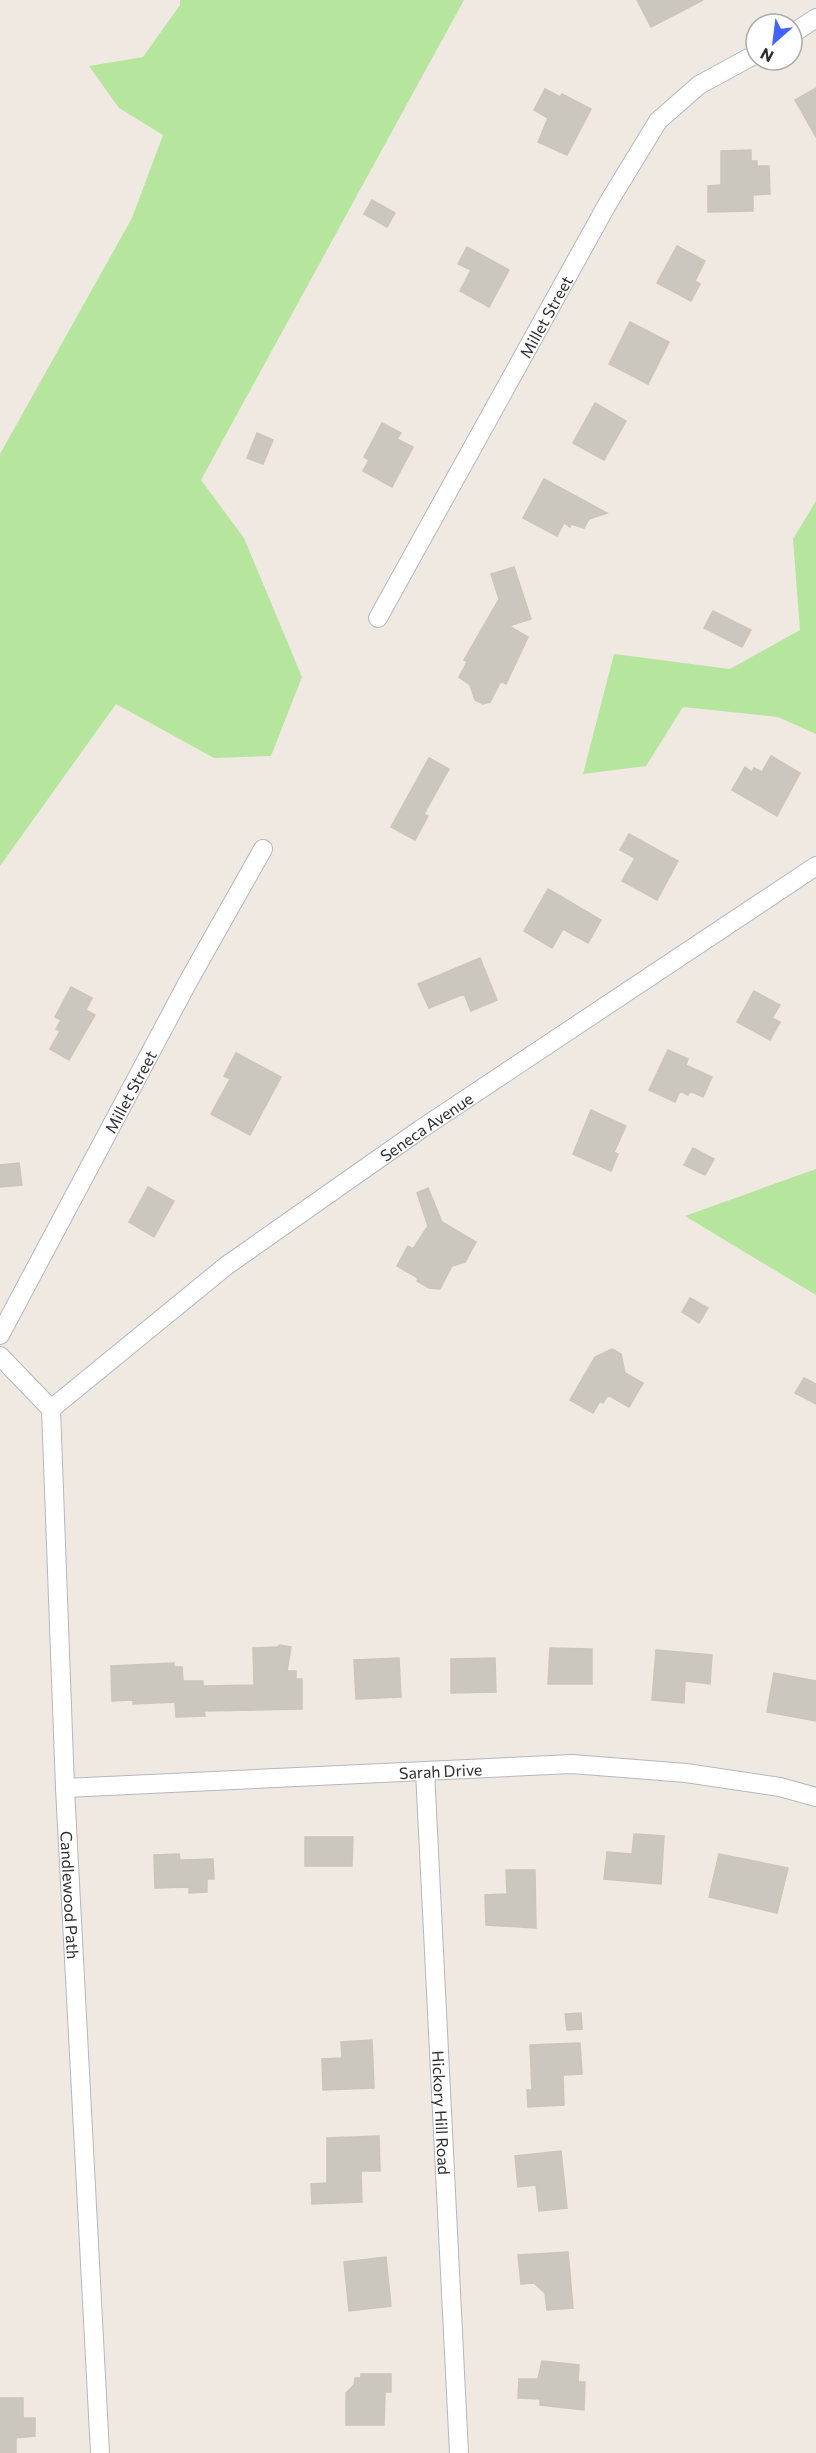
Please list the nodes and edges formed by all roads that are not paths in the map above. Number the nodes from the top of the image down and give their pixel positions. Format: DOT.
graph roads {
  1 [pos="744,61"];
  2 [pos="378,618"];
  3 [pos="263,849"];
  4 [pos="816,866"];
  5 [pos="0,1335"];
  6 [pos="0,1356"];
  7 [pos="51,1409"];
  8 [pos="425,1771"];
  9 [pos="65,1788"];
  10 [pos="816,1797"];
  11 [pos="100,2453"];
  12 [pos="459,2453"];
  1 -- 2 [label="street, Millet Street"];
  3 -- 5 [label="street, Millet Street"];
  4 -- 7 [label="street, Seneca Avenue"];
  6 -- 7 [label="street"];
  7 -- 9 [label="street, Candlewood Path"];
  8 -- 9 [label="street, Sarah Drive"];
  8 -- 10 [label="street, Sarah Drive"];
  8 -- 12 [label="street, Hickory Hill Road"];
  9 -- 11 [label="street, Candlewood Path"];
}
